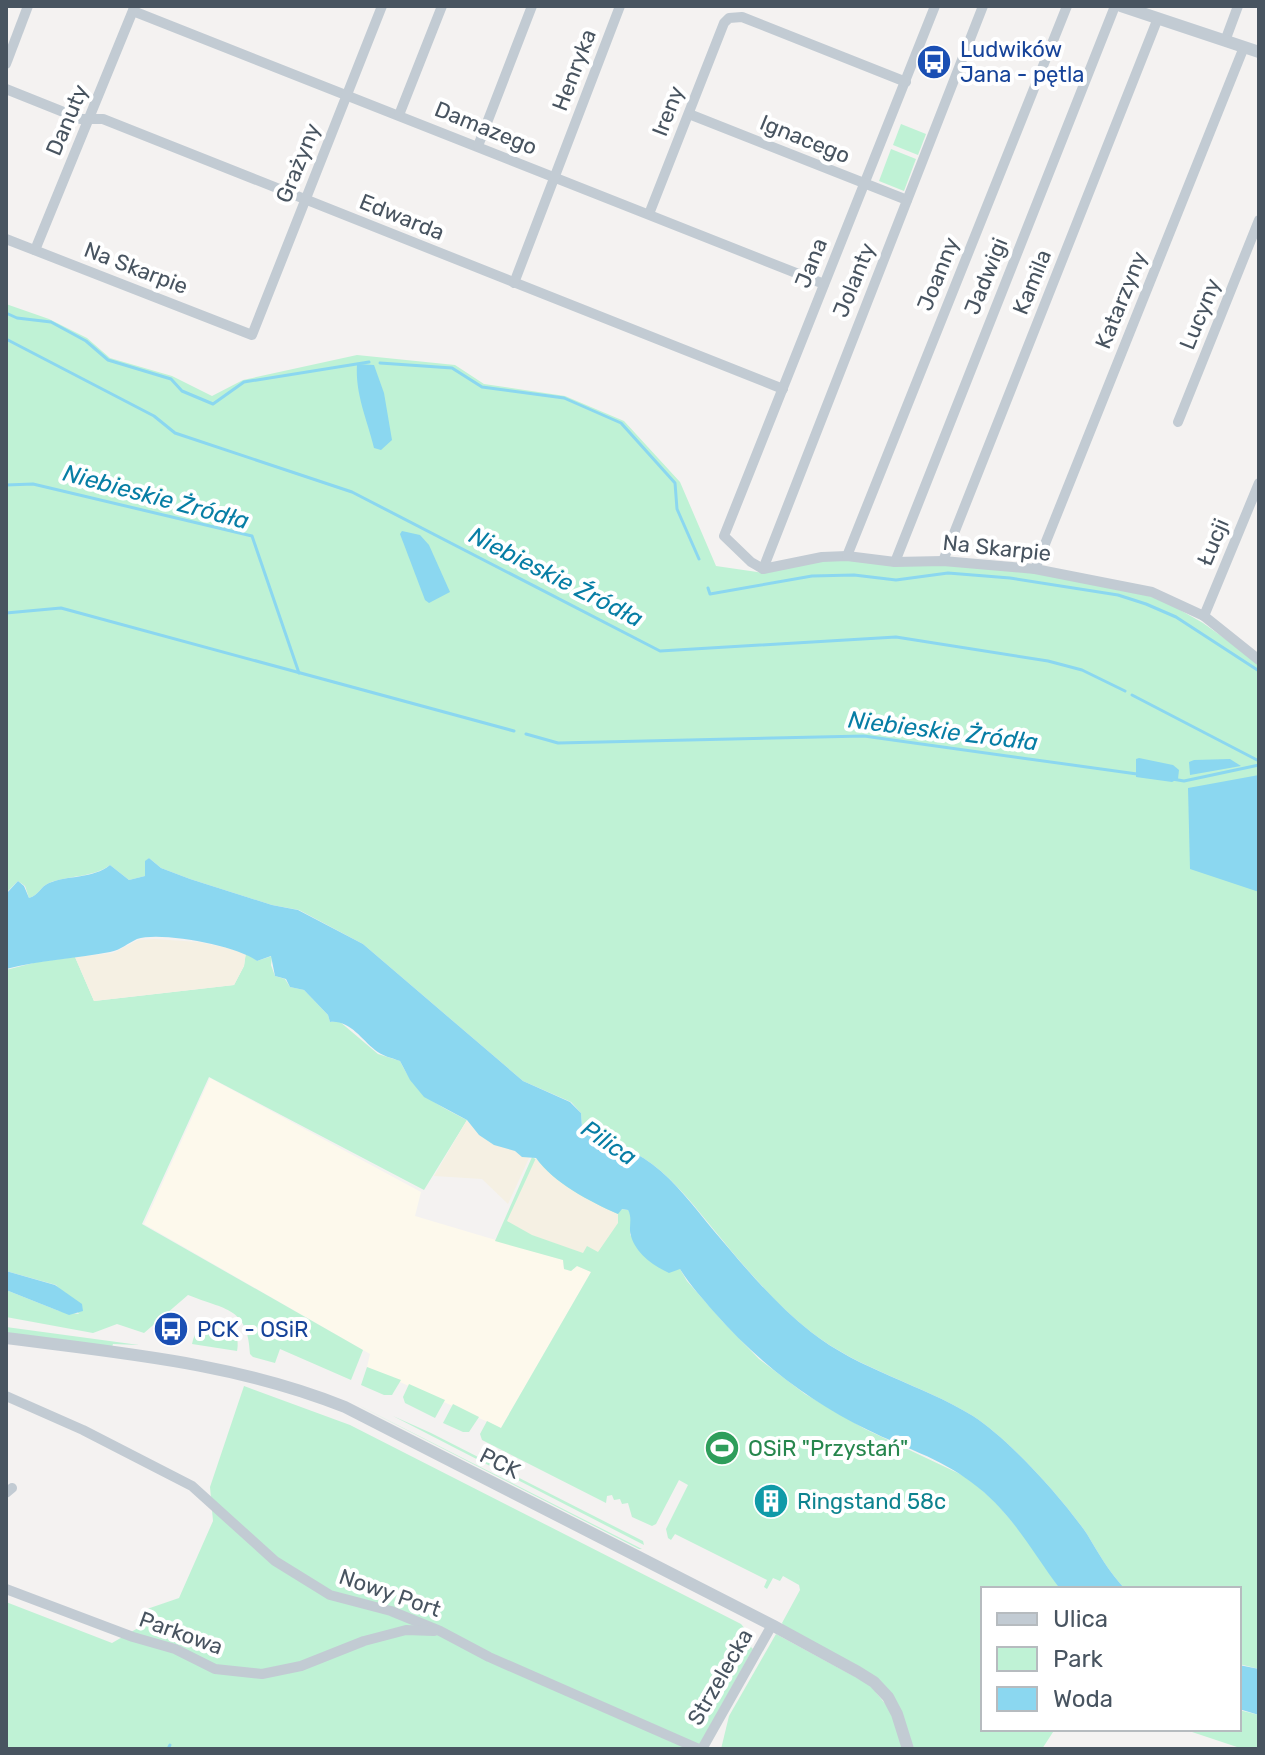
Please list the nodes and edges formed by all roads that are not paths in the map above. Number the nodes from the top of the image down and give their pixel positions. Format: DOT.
graph roads {
  1 [pos="28,6"];
  2 [pos="382,6"];
  3 [pos="442,6"];
  4 [pos="532,6"];
  5 [pos="620,6"];
  6 [pos="935,6"];
  7 [pos="983,6"];
  8 [pos="1067,6"];
  9 [pos="1122,6"];
  10 [pos="1238,6"];
  11 [pos="134,8"];
  12 [pos="1158,18"];
  13 [pos="1225,41"];
  14 [pos="1244,47"];
  15 [pos="1259,52"];
  16 [pos="6,64"];
  17 [pos="906,82"];
  18 [pos="6,89"];
  19 [pos="347,95"];
  20 [pos="689,114"];
  21 [pos="399,115"];
  22 [pos="91,117"];
  23 [pos="478,146"];
  24 [pos="554,177"];
  25 [pos="865,184"];
  26 [pos="305,200"];
  27 [pos="907,200"];
  28 [pos="649,214"];
  29 [pos="1259,220"];
  30 [pos="6,239"];
  31 [pos="35,250"];
  32 [pos="514,283"];
  33 [pos="824,284"];
  34 [pos="252,335"];
  35 [pos="783,389"];
  36 [pos="1178,422"];
  37 [pos="1259,483"];
  38 [pos="847,556"];
  39 [pos="943,561"];
  40 [pos="895,562"];
  41 [pos="763,569"];
  42 [pos="1035,569"];
  43 [pos="1204,616"];
  44 [pos="1258,655"];
  45 [pos="6,1338"];
  46 [pos="6,1396"];
  47 [pos="6,1589"];
  48 [pos="772,1625"];
  49 [pos="440,1631"];
  50 [pos="700,1749"];
  51 [pos="908,1749"];
  1 -- 16 [label="street"];
  2 -- 19 [label="street, Grażyny"];
  3 -- 21 [label="street"];
  4 -- 23 [label="street"];
  5 -- 24 [label="street, Henryka"];
  6 -- 17 [label="street, Jana"];
  7 -- 27 [label="street, Jolanty"];
  8 -- 38 [label="street, Joanny"];
  9 -- 12 [label="street"];
  9 -- 40 [label="street, Jadwigi"];
  10 -- 13 [label="street"];
  11 -- 19 [label="street, Damazego"];
  11 -- 22 [label="street, Danuty"];
  12 -- 13 [label="street"];
  12 -- 39 [label="street, Kamila"];
  13 -- 14 [label="street"];
  14 -- 15 [label="street"];
  14 -- 42 [label="street, Katarzyny"];
  17 -- 20 [label="street, Ireny"];
  17 -- 25 [label="street, Jana"];
  18 -- 22 [label="street, Edwarda"];
  19 -- 21 [label="street, Damazego"];
  19 -- 26 [label="street, Grażyny"];
  20 -- 25 [label="street, Ignacego"];
  20 -- 28 [label="street, Ireny"];
  21 -- 23 [label="street, Damazego"];
  22 -- 26 [label="street, Edwarda"];
  22 -- 31 [label="street, Danuty"];
  23 -- 24 [label="street, Damazego"];
  24 -- 28 [label="street, Damazego"];
  24 -- 32 [label="street, Henryka"];
  25 -- 27 [label="street, Ignacego"];
  25 -- 33 [label="street, Jana"];
  26 -- 32 [label="street, Edwarda"];
  26 -- 34 [label="street, Grażyny"];
  27 -- 41 [label="street, Jolanty"];
  28 -- 33 [label="street, Damazego"];
  29 -- 36 [label="street, Lucyny"];
  30 -- 31 [label="street, Na Skarpie"];
  31 -- 34 [label="street, Na Skarpie"];
  32 -- 35 [label="street, Edwarda"];
  33 -- 35 [label="street, Jana"];
  35 -- 41 [label="street, Jana"];
  37 -- 43 [label="street, Łucji"];
  38 -- 40 [label="street, Na Skarpie"];
  38 -- 41 [label="street, Na Skarpie"];
  39 -- 40 [label="street, Na Skarpie"];
  39 -- 42 [label="street, Na Skarpie"];
  42 -- 43 [label="street, Na Skarpie"];
  43 -- 44 [label="street, Na Skarpie"];
  45 -- 48 [label="street, PCK"];
  46 -- 49 [label="street, Nowy Port"];
  47 -- 49 [label="street, Parkowa"];
  48 -- 50 [label="street, Strzelecka"];
  48 -- 51 [label="street, PCK"];
  49 -- 50 [label="street, Nowy Port"];
}
